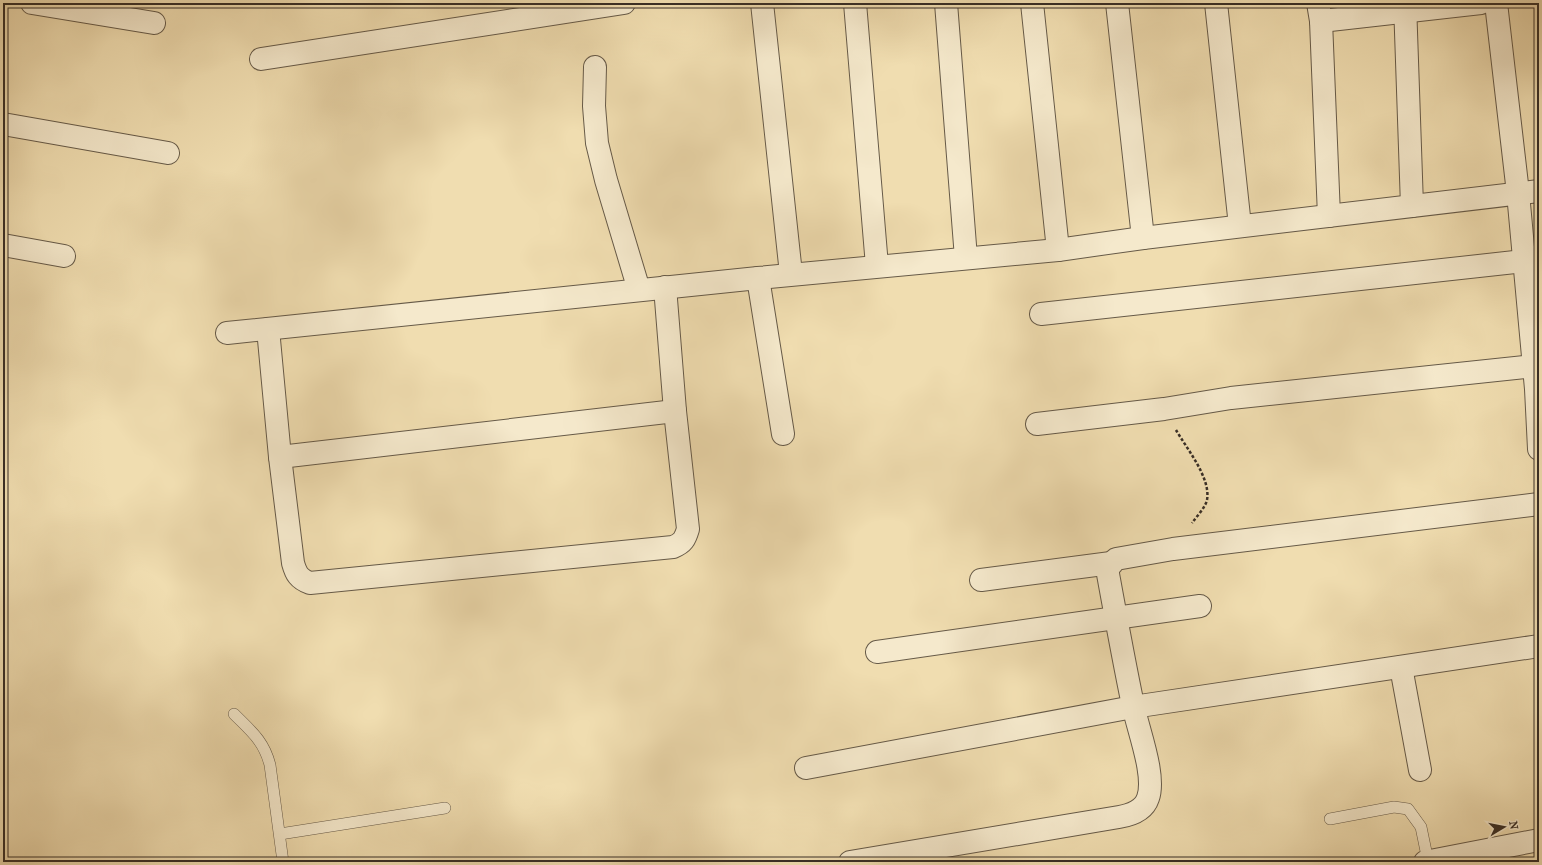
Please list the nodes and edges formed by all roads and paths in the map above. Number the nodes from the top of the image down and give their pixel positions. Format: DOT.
graph roads {
  1 [pos="32,3"];
  2 [pos="624,3"];
  3 [pos="762,3"];
  4 [pos="855,3"];
  5 [pos="946,3"];
  6 [pos="1032,3"];
  7 [pos="1117,3"];
  8 [pos="1216,3"];
  9 [pos="1481,3"];
  10 [pos="1496,3"];
  11 [pos="1405,7"];
  12 [pos="1319,12"];
  13 [pos="154,23"];
  14 [pos="261,59"];
  15 [pos="595,67"];
  16 [pos="3,124"];
  17 [pos="168,153"];
  18 [pos="1529,192"];
  19 [pos="1412,206"];
  20 [pos="1329,216"];
  21 [pos="1240,226"];
  22 [pos="1143,238"];
  23 [pos="3,245"];
  24 [pos="1058,250"];
  25 [pos="64,256"];
  26 [pos="966,258"];
  27 [pos="1524,261"];
  28 [pos="877,266"];
  29 [pos="791,274"];
  30 [pos="758,278"];
  31 [pos="664,287"];
  32 [pos="639,290"];
  33 [pos="1041,314"];
  34 [pos="268,329"];
  35 [pos="227,333"];
  36 [pos="1534,366"];
  37 [pos="1538,389"];
  38 [pos="1164,409"];
  39 [pos="675,411"];
  40 [pos="1037,424"];
  41 [pos="783,434"];
  42 [pos="1539,449"];
  43 [pos="280,457"];
  44 [pos="1539,504"];
  45 [pos="1173,549"];
  46 [pos="1111,563"];
  47 [pos="981,580"];
  48 [pos="1200,606"];
  49 [pos="1116,618"];
  50 [pos="1539,646"];
  51 [pos="877,652"];
  52 [pos="1401,667"];
  53 [pos="1133,707"];
  54 [pos="234,714"];
  55 [pos="806,768"];
  56 [pos="1420,770"];
  57 [pos="445,808"];
  58 [pos="1330,819"];
  59 [pos="280,834"];
  60 [pos="1539,840"];
  61 [pos="283,862"];
  62 [pos="850,862"];
  63 [pos="1426,862"];
  1 -- 13 [label="street"];
  2 -- 14 [label="street"];
  3 -- 29 [label="street"];
  4 -- 28 [label="street"];
  5 -- 26 [label="street"];
  6 -- 24 [label="street"];
  7 -- 22 [label="street"];
  8 -- 21 [label="street"];
  9 -- 11 [label="street"];
  10 -- 18 [label="street"];
  11 -- 12 [label="street"];
  11 -- 19 [label="street"];
  12 -- 20 [label="street"];
  15 -- 32 [label="street"];
  16 -- 17 [label="street"];
  18 -- 19 [label="street"];
  18 -- 27 [label="street"];
  19 -- 20 [label="street"];
  20 -- 21 [label="street"];
  21 -- 22 [label="street"];
  22 -- 24 [label="street"];
  23 -- 25 [label="street"];
  24 -- 26 [label="street"];
  26 -- 28 [label="street"];
  27 -- 33 [label="street"];
  27 -- 36 [label="street"];
  28 -- 29 [label="street"];
  29 -- 30 [label="street"];
  30 -- 31 [label="street"];
  30 -- 41 [label="street"];
  31 -- 32 [label="street"];
  31 -- 39 [label="street"];
  32 -- 34 [label="street"];
  34 -- 35 [label="street"];
  34 -- 43 [label="street"];
  36 -- 37 [label="street"];
  36 -- 38 [label="street"];
  37 -- 42 [label="street"];
  38 -- 40 [label="street"];
  38 -- 45 [label="path"];
  39 -- 43 [label="street"];
  39 -- 43 [label="street"];
  44 -- 45 [label="street"];
  45 -- 46 [label="street"];
  46 -- 47 [label="street"];
  46 -- 49 [label="street"];
  48 -- 49 [label="street"];
  49 -- 51 [label="street"];
  49 -- 53 [label="street"];
  50 -- 52 [label="street"];
  52 -- 53 [label="street"];
  52 -- 56 [label="street"];
  53 -- 55 [label="street"];
  53 -- 62 [label="street"];
  54 -- 59 [label="lane"];
  57 -- 59 [label="lane"];
  58 -- 63 [label="lane"];
  59 -- 61 [label="lane"];
  60 -- 63 [label="street"];
}
